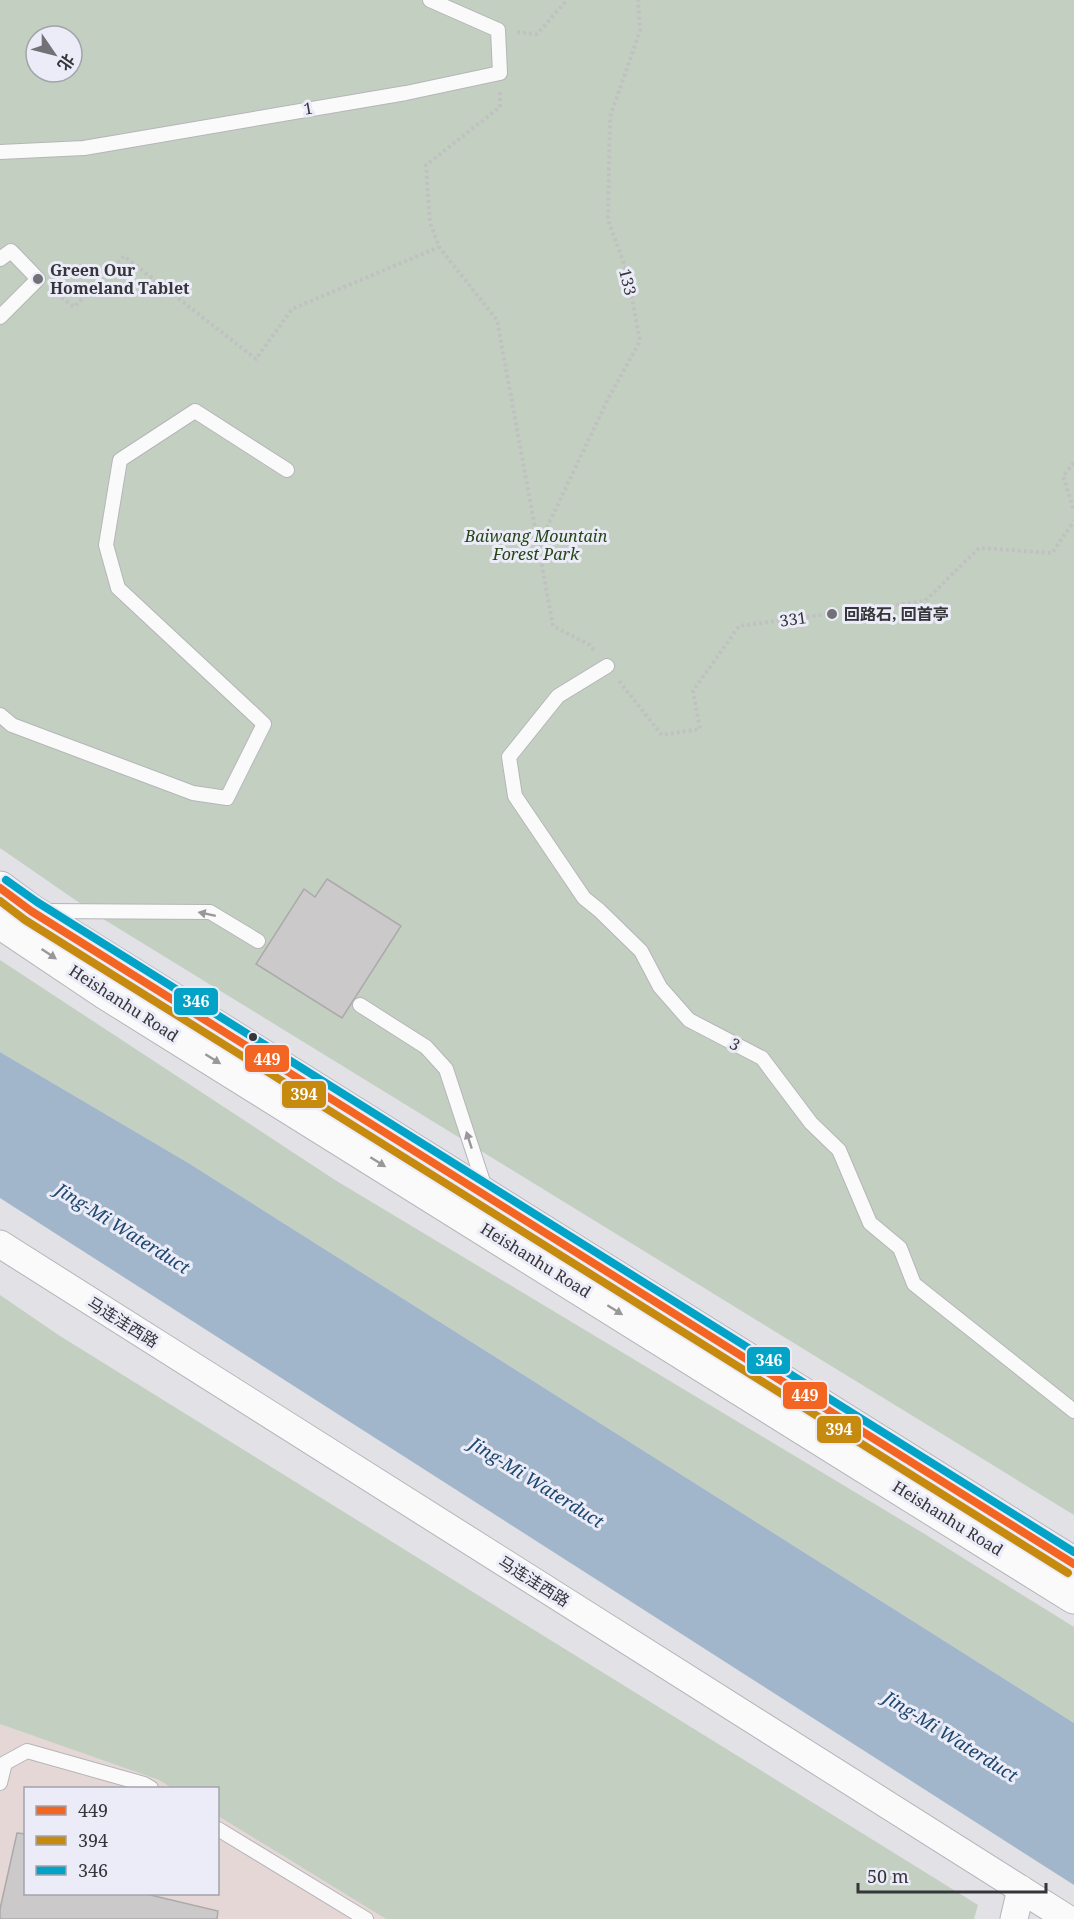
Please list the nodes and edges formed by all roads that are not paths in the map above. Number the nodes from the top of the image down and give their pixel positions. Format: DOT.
graph roads {
  1 [pos="430,0"];
  2 [pos="0,152"];
  3 [pos="0,259"];
  4 [pos="0,317"];
  5 [pos="287,470"];
  6 [pos="607,666"];
  7 [pos="0,715"];
  8 [pos="0,888"];
  9 [pos="31,911"];
  10 [pos="0,921"];
  11 [pos="258,941"];
  12 [pos="360,1005"];
  13 [pos="487,1196"];
  14 [pos="0,1244"];
  15 [pos="1074,1411"];
  16 [pos="1074,1564"];
  17 [pos="1074,1597"];
  18 [pos="0,1783"];
  19 [pos="149,1787"];
  20 [pos="219,1830"];
  21 [pos="1021,1889"];
  22 [pos="366,1919"];
  23 [pos="1014,1919"];
  24 [pos="1068,1919"];
  1 -- 2 [label="lane, 1 / 1"];
  3 -- 4 [label="lane"];
  5 -- 7 [label="lane"];
  6 -- 15 [label="lane, 3 / 3"];
  8 -- 9 [label="main road, Heishanhu Road"];
  11 -- 9 [label="lane, one-way"];
  9 -- 13 [label="main road, Heishanhu Road"];
  10 -- 17 [label="main road, Heishanhu Road, one-way"];
  13 -- 12 [label="lane, one-way"];
  13 -- 16 [label="main road, Heishanhu Road"];
  14 -- 21 [label="street, 马连洼西路"];
  18 -- 19 [label="lane"];
  20 -- 22 [label="lane"];
  21 -- 23 [label="street"];
  21 -- 24 [label="street, 马连洼西路"];
}
